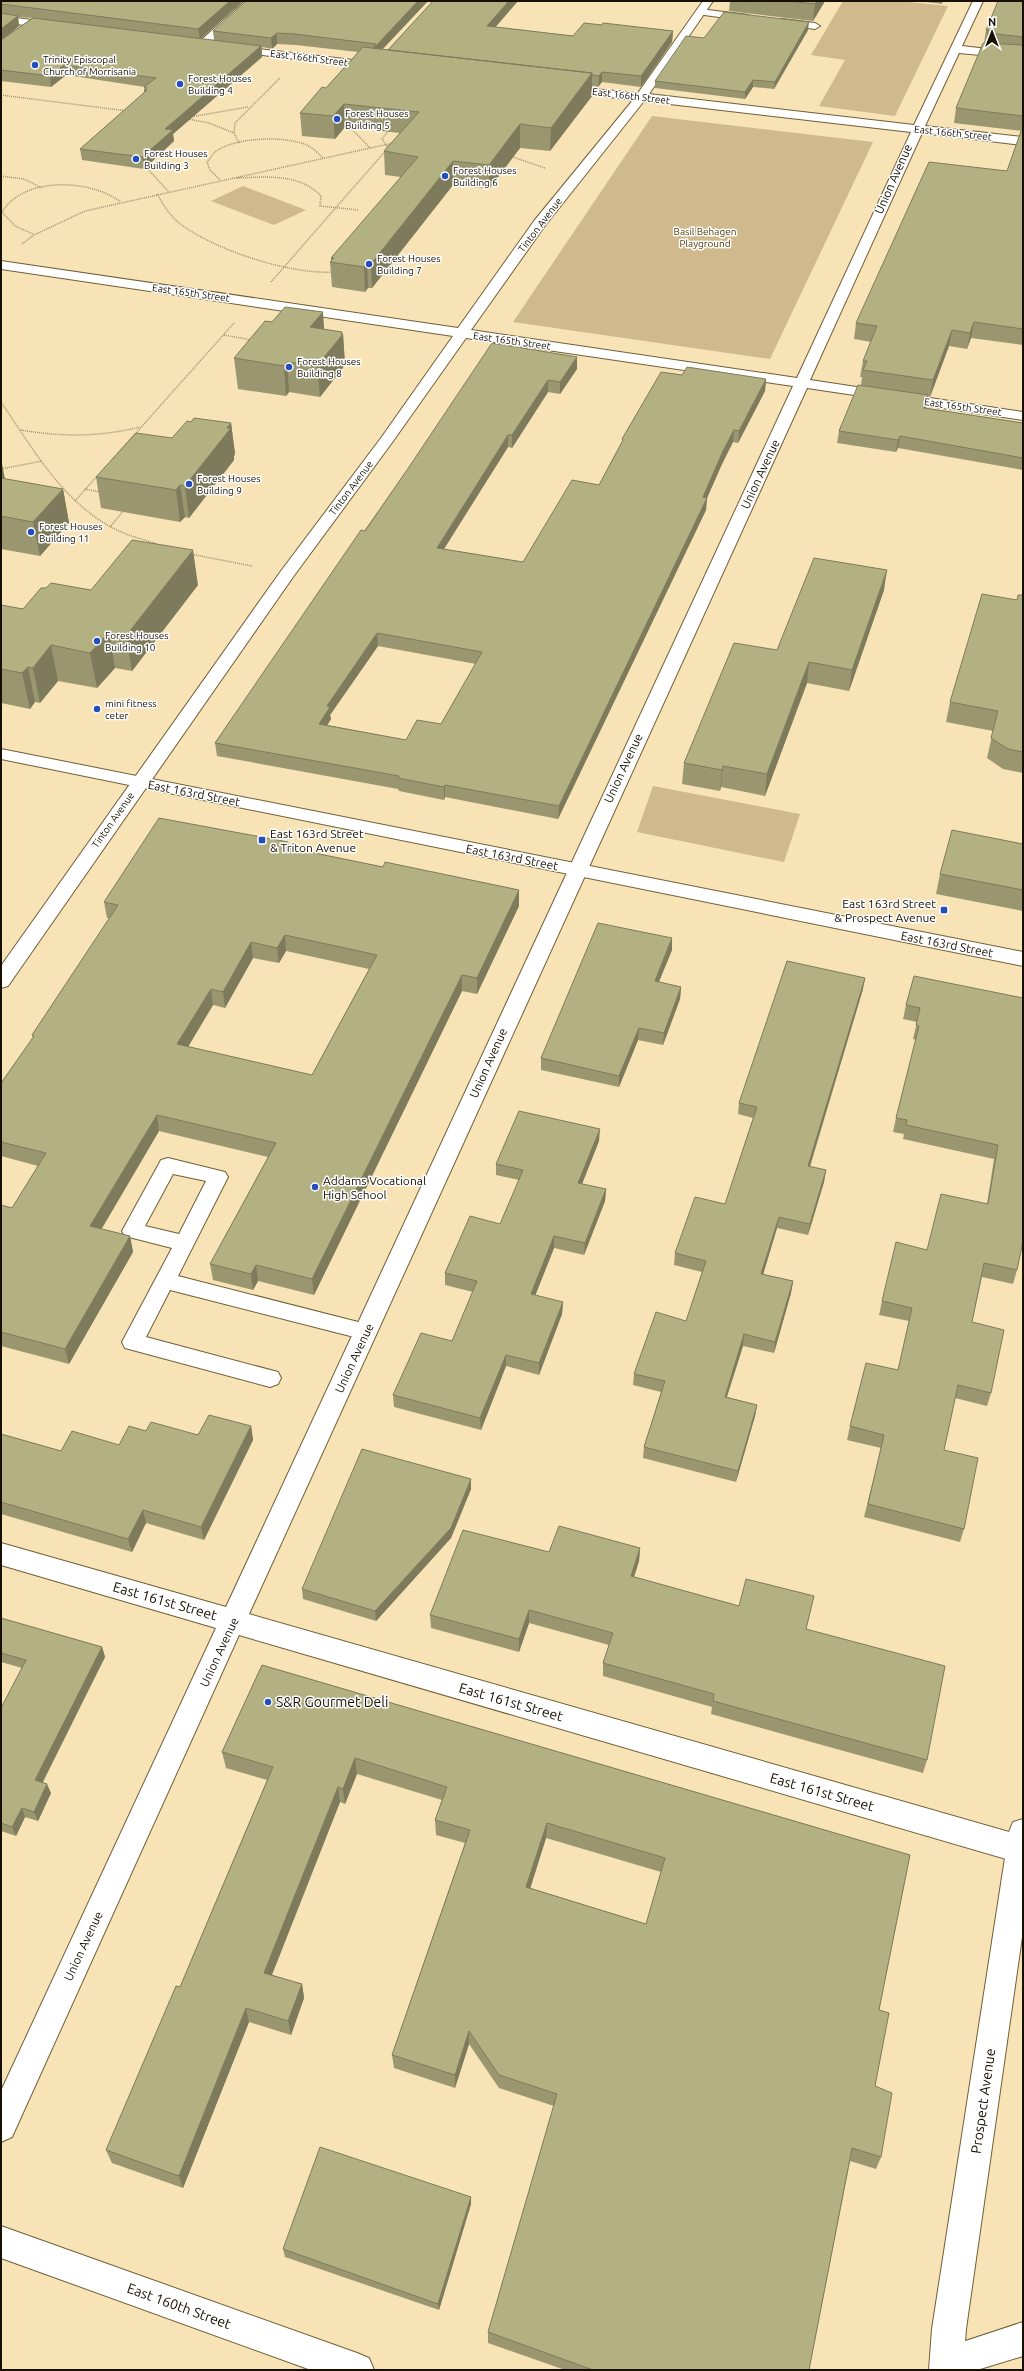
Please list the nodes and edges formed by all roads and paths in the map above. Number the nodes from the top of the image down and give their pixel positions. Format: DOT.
graph roads {
  1 [pos="251,1"];
  2 [pos="708,1"];
  3 [pos="978,1"];
  4 [pos="700,12"];
  5 [pos="1,19"];
  6 [pos="32,23"];
  7 [pos="815,26"];
  8 [pos="70,28"];
  9 [pos="19,33"];
  10 [pos="190,44"];
  11 [pos="202,45"];
  12 [pos="955,49"];
  13 [pos="385,55"];
  14 [pos="1023,56"];
  15 [pos="302,57"];
  16 [pos="375,66"];
  17 [pos="391,68"];
  18 [pos="548,86"];
  19 [pos="1,95"];
  20 [pos="641,97"];
  21 [pos="248,108"];
  22 [pos="130,111"];
  23 [pos="349,126"];
  24 [pos="391,129"];
  25 [pos="916,129"];
  26 [pos="234,134"];
  27 [pos="1023,141"];
  28 [pos="397,142"];
  29 [pos="240,143"];
  30 [pos="386,145"];
  31 [pos="371,148"];
  32 [pos="385,152"];
  33 [pos="392,153"];
  34 [pos="508,155"];
  35 [pos="324,158"];
  36 [pos="146,167"];
  37 [pos="546,168"];
  38 [pos="1,176"];
  39 [pos="231,178"];
  40 [pos="221,181"];
  41 [pos="42,188"];
  42 [pos="169,192"];
  43 [pos="156,194"];
  44 [pos="122,202"];
  45 [pos="336,208"];
  46 [pos="359,210"];
  47 [pos="34,234"];
  48 [pos="17,248"];
  49 [pos="1,265"];
  50 [pos="284,266"];
  51 [pos="337,271"];
  52 [pos="252,302"];
  53 [pos="461,333"];
  54 [pos="223,335"];
  55 [pos="259,341"];
  56 [pos="802,384"];
  57 [pos="1,402"];
  58 [pos="1023,416"];
  59 [pos="140,427"];
  60 [pos="21,430"];
  61 [pos="42,460"];
  62 [pos="110,461"];
  63 [pos="1,469"];
  64 [pos="100,472"];
  65 [pos="85,489"];
  66 [pos="67,492"];
  67 [pos="106,493"];
  68 [pos="60,494"];
  69 [pos="75,501"];
  70 [pos="127,507"];
  71 [pos="110,527"];
  72 [pos="140,538"];
  73 [pos="135,544"];
  74 [pos="158,545"];
  75 [pos="184,553"];
  76 [pos="252,566"];
  77 [pos="1,754"];
  78 [pos="139,782"];
  79 [pos="577,870"];
  80 [pos="1023,959"];
  81 [pos="1,981"];
  82 [pos="184,1243"];
  83 [pos="165,1281"];
  84 [pos="366,1332"];
  85 [pos="270,1378"];
  86 [pos="1,1554"];
  87 [pos="233,1621"];
  88 [pos="1022,1841"];
  89 [pos="1,2126"];
  90 [pos="1,2242"];
  91 [pos="1023,2339"];
  92 [pos="946,2367"];
  93 [pos="357,2370"];
  1 -- 11 [label="street"];
  2 -- 4 [label="street, Tinton Avenue"];
  3 -- 12 [label="street, Union Avenue"];
  4 -- 7 [label="lane"];
  4 -- 20 [label="street, Tinton Avenue"];
  5 -- 6 [label="street"];
  6 -- 8 [label="street"];
  6 -- 9 [label="street"];
  10 -- 11 [label="street, East 166th Street"];
  11 -- 15 [label="street, East 166th Street"];
  12 -- 14 [label="street"];
  12 -- 25 [label="street, Union Avenue"];
  13 -- 16 [label="street"];
  15 -- 16 [label="street, East 166th Street"];
  15 -- 21 [label="path"];
  16 -- 17 [label="street, East 166th Street"];
  18 -- 20 [label="street, East 166th Street"];
  19 -- 22 [label="path"];
  20 -- 25 [label="street, East 166th Street"];
  20 -- 53 [label="street, Tinton Avenue"];
  21 -- 26 [label="path"];
  21 -- 26 [label="path"];
  23 -- 31 [label="path"];
  24 -- 30 [label="path"];
  25 -- 27 [label="street, East 166th Street"];
  25 -- 56 [label="street, Union Avenue"];
  26 -- 29 [label="path"];
  28 -- 30 [label="path"];
  29 -- 35 [label="path"];
  29 -- 40 [label="path"];
  30 -- 31 [label="path"];
  30 -- 32 [label="path"];
  31 -- 35 [label="path"];
  32 -- 33 [label="path"];
  32 -- 45 [label="path"];
  34 -- 37 [label="path"];
  35 -- 39 [label="path"];
  36 -- 42 [label="path"];
  38 -- 41 [label="path"];
  39 -- 40 [label="path"];
  39 -- 45 [label="path"];
  40 -- 42 [label="path"];
  41 -- 44 [label="path"];
  41 -- 47 [label="path"];
  42 -- 43 [label="path"];
  43 -- 44 [label="path"];
  43 -- 50 [label="path"];
  44 -- 47 [label="path"];
  45 -- 46 [label="path"];
  45 -- 50 [label="path"];
  47 -- 48 [label="path"];
  49 -- 52 [label="street, East 165th Street"];
  50 -- 51 [label="path"];
  50 -- 52 [label="path"];
  52 -- 53 [label="street, East 165th Street"];
  52 -- 54 [label="path"];
  53 -- 56 [label="street, East 165th Street"];
  53 -- 78 [label="street, Tinton Avenue"];
  54 -- 55 [label="path"];
  54 -- 59 [label="path"];
  56 -- 58 [label="street, East 165th Street"];
  56 -- 79 [label="street, Union Avenue"];
  57 -- 60 [label="path"];
  59 -- 60 [label="path"];
  59 -- 62 [label="path"];
  60 -- 61 [label="path"];
  61 -- 63 [label="path"];
  61 -- 66 [label="path"];
  64 -- 65 [label="path"];
  65 -- 67 [label="path"];
  65 -- 69 [label="path"];
  66 -- 68 [label="path"];
  66 -- 69 [label="path"];
  69 -- 71 [label="path"];
  70 -- 71 [label="path"];
  71 -- 72 [label="path"];
  72 -- 73 [label="path"];
  72 -- 74 [label="path"];
  75 -- 76 [label="path"];
  77 -- 78 [label="street, East 163rd Street"];
  78 -- 79 [label="street, East 163rd Street"];
  78 -- 81 [label="street, Tinton Avenue"];
  79 -- 80 [label="street, East 163rd Street"];
  79 -- 84 [label="street, Union Avenue"];
  82 -- 83 [label="lane"];
  83 -- 84 [label="lane"];
  83 -- 85 [label="lane"];
  84 -- 87 [label="street, Union Avenue"];
  86 -- 87 [label="street, East 161st Street"];
  87 -- 88 [label="street, East 161st Street"];
  87 -- 89 [label="street, Union Avenue"];
  88 -- 92 [label="street, Prospect Avenue"];
  90 -- 93 [label="street, East 160th Street"];
  91 -- 92 [label="street"];
}
